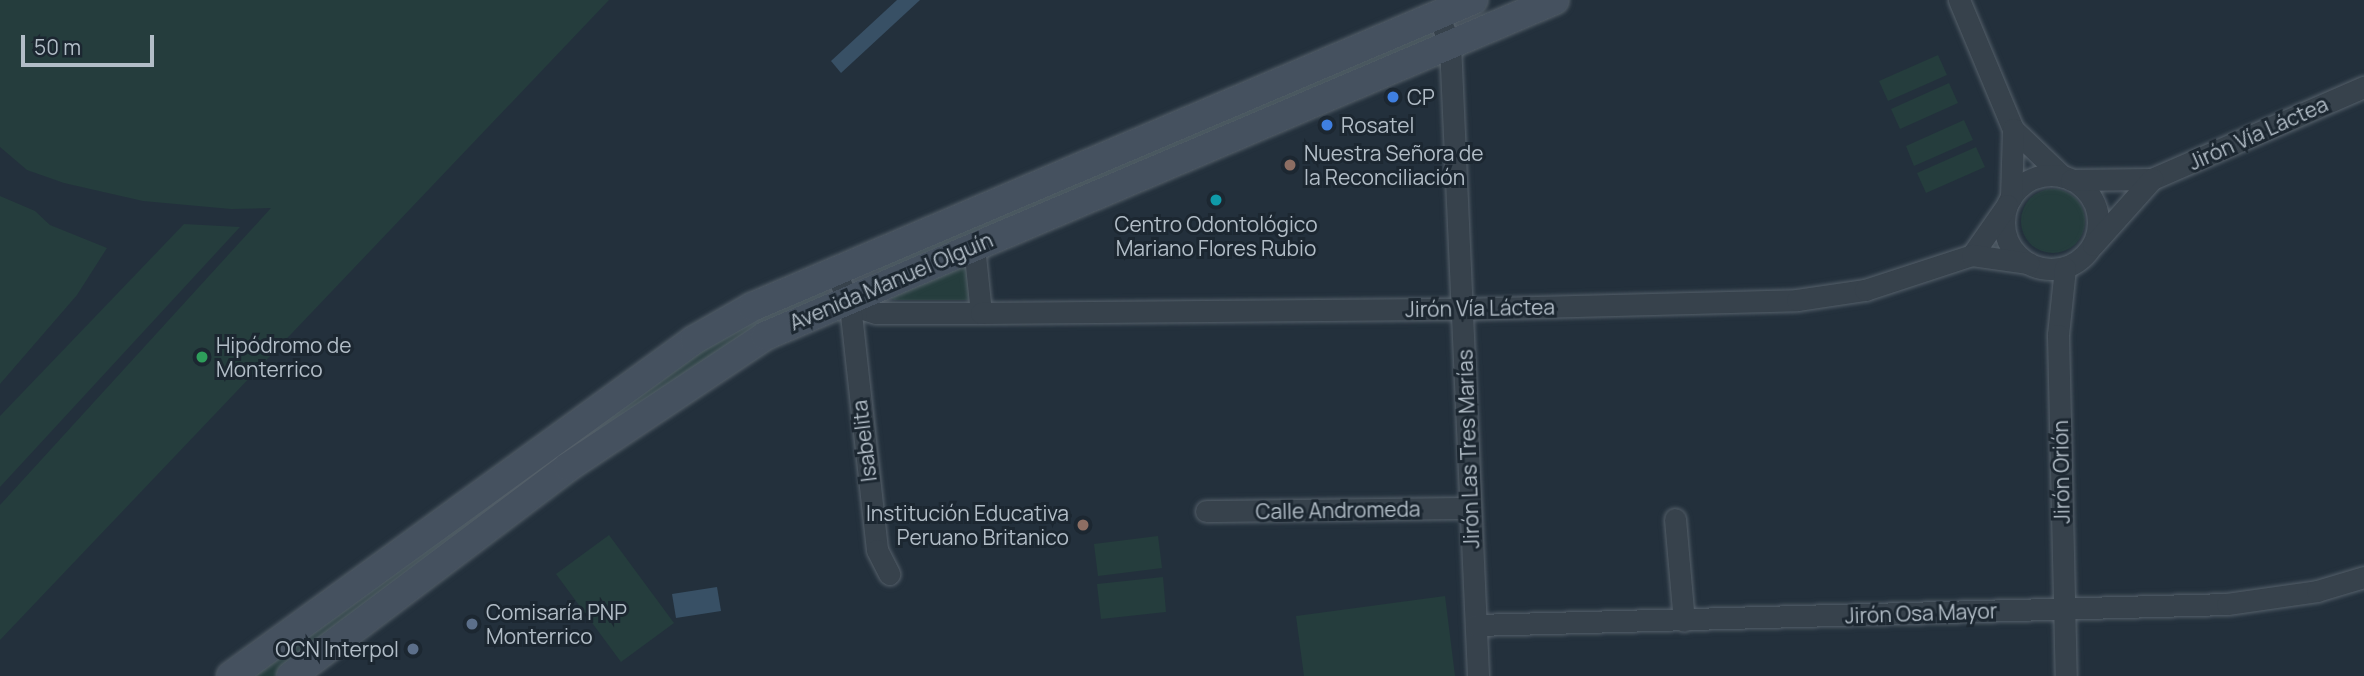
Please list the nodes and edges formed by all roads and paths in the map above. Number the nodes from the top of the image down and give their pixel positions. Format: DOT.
graph roads {
  1 [pos="1473,0"];
  2 [pos="1555,0"];
  3 [pos="1959,0"];
  4 [pos="1438,15"];
  5 [pos="1450,44"];
  6 [pos="2364,87"];
  7 [pos="2013,129"];
  8 [pos="2067,178"];
  9 [pos="2152,179"];
  10 [pos="2009,202"];
  11 [pos="974,246"];
  12 [pos="2092,246"];
  13 [pos="1972,255"];
  14 [pos="2028,263"];
  15 [pos="2065,268"];
  16 [pos="835,270"];
  17 [pos="849,303"];
  18 [pos="1463,309"];
  19 [pos="981,313"];
  20 [pos="551,444"];
  21 [pos="568,467"];
  22 [pos="1470,508"];
  23 [pos="1206,511"];
  24 [pos="1675,519"];
  25 [pos="889,574"];
  26 [pos="2364,576"];
  27 [pos="2064,608"];
  28 [pos="1684,621"];
  29 [pos="1476,625"];
  30 [pos="231,676"];
  31 [pos="291,676"];
  32 [pos="1478,676"];
  33 [pos="2066,676"];
  1 -- 4 [label="street, Avenida Manuel Olguín"];
  2 -- 5 [label="street, Avenida Manuel Olguín"];
  3 -- 7 [label="street"];
  4 -- 5 [label="street, Jirón Las Tres Marías"];
  4 -- 16 [label="street, Avenida Manuel Olguín"];
  5 -- 11 [label="street, Avenida Manuel Olguín"];
  5 -- 18 [label="street, Jirón Las Tres Marías"];
  6 -- 9 [label="street, Jirón Vía Láctea"];
  7 -- 8 [label="street"];
  7 -- 10 [label="street"];
  8 -- 9 [label="street, Jirón Vía Láctea"];
  8 -- 10 [label="street"];
  8 -- 12 [label="street"];
  9 -- 12 [label="street, Jirón Vía Láctea"];
  10 -- 13 [label="street"];
  10 -- 14 [label="street"];
  11 -- 17 [label="street, Avenida Manuel Olguín"];
  11 -- 19 [label="street"];
  12 -- 15 [label="street"];
  13 -- 14 [label="street, Jirón Vía Láctea"];
  13 -- 18 [label="street, Jirón Vía Láctea"];
  14 -- 15 [label="street"];
  15 -- 27 [label="street, Jirón Orión"];
  16 -- 17 [label="street, Isabelita"];
  16 -- 20 [label="street, Avenida Manuel Olguín"];
  17 -- 19 [label="street, Jirón Vía Láctea"];
  17 -- 21 [label="street, Avenida Manuel Olguín"];
  17 -- 25 [label="street, Isabelita"];
  18 -- 19 [label="street, Jirón Vía Láctea"];
  18 -- 22 [label="street, Jirón Las Tres Marías"];
  20 -- 21 [label="street"];
  20 -- 30 [label="street, Avenida Manuel Olguín"];
  21 -- 31 [label="street, Avenida Manuel Olguín"];
  22 -- 23 [label="street, Calle Andromeda"];
  22 -- 29 [label="street, Jirón Las Tres Marías"];
  24 -- 28 [label="street"];
  26 -- 27 [label="street, Jirón Osa Mayor"];
  27 -- 28 [label="street, Jirón Osa Mayor"];
  27 -- 33 [label="street, Jirón Orión"];
  28 -- 29 [label="street, Jirón Osa Mayor"];
  29 -- 32 [label="street, Jirón Las Tres Marías"];
}
